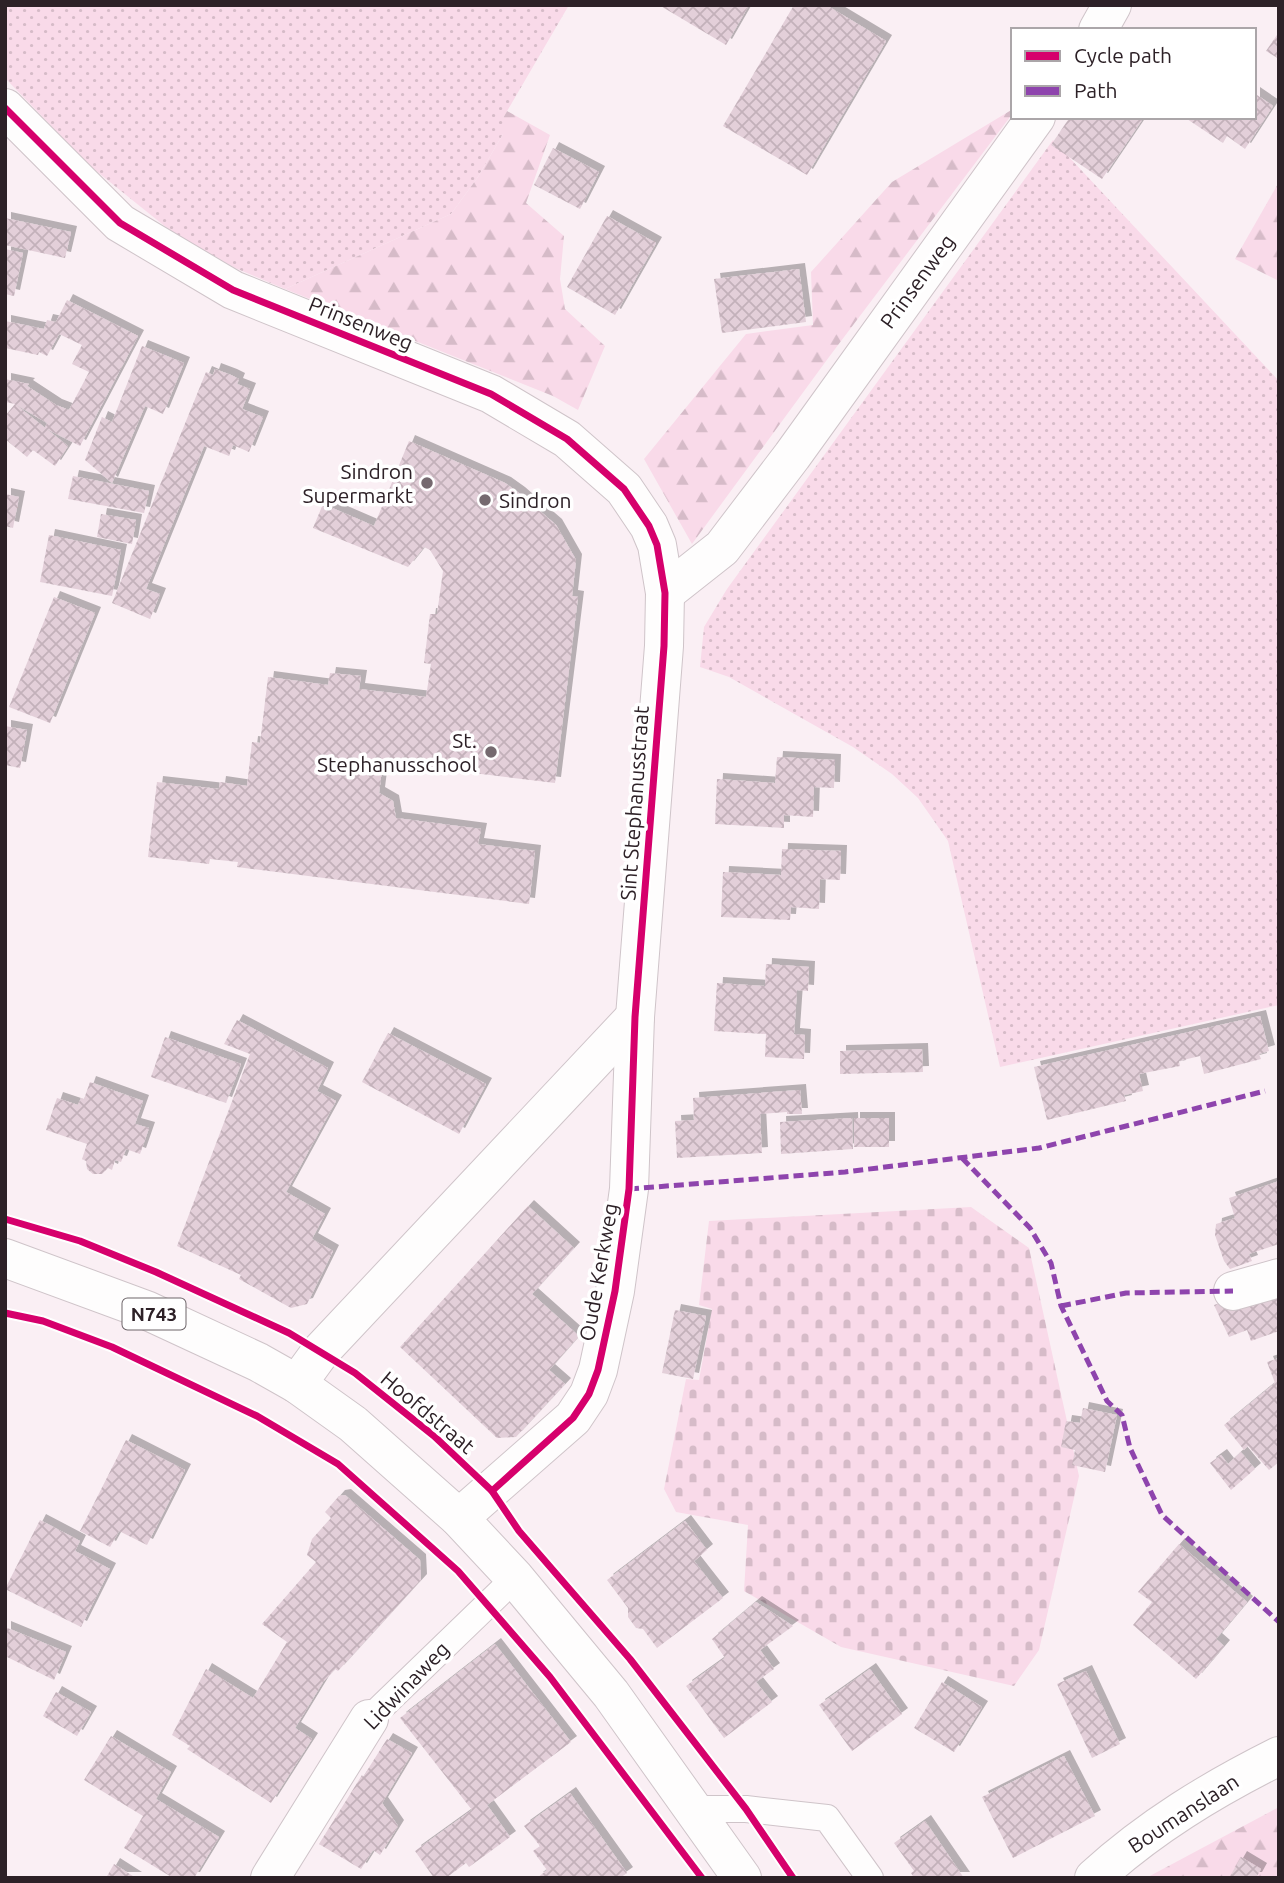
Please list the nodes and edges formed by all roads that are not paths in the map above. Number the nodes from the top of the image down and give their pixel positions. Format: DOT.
graph roads {
  1 [pos="1112,5"];
  2 [pos="1099,28"];
  3 [pos="5,108"];
  4 [pos="1035,119"];
  5 [pos="665,593"];
  6 [pos="635,1017"];
  7 [pos="5,1258"];
  8 [pos="1279,1278"];
  9 [pos="1233,1292"];
  10 [pos="297,1384"];
  11 [pos="459,1518"];
  12 [pos="515,1578"];
  13 [pos="369,1719"];
  14 [pos="1279,1756"];
  15 [pos="693,1809"];
  16 [pos="270,1878"];
  17 [pos="743,1878"];
  18 [pos="870,1878"];
  19 [pos="1094,1878"];
  1 -- 2 [label="street"];
  3 -- 5 [label="street, Prinsenweg"];
  4 -- 5 [label="street, Prinsenweg"];
  5 -- 6 [label="street, Sint Stephanusstraat"];
  6 -- 10 [label="street"];
  6 -- 11 [label="street, Oude Kerkweg"];
  7 -- 10 [label="street, N743"];
  8 -- 9 [label="street"];
  10 -- 11 [label="street, N743"];
  11 -- 12 [label="street, N743"];
  12 -- 13 [label="lane, Lidwinaweg"];
  12 -- 15 [label="street, N743"];
  13 -- 16 [label="street, Lidwinaweg"];
  14 -- 19 [label="street, Boumanslaan"];
  15 -- 17 [label="street, N743"];
  15 -- 18 [label="lane"];
}
